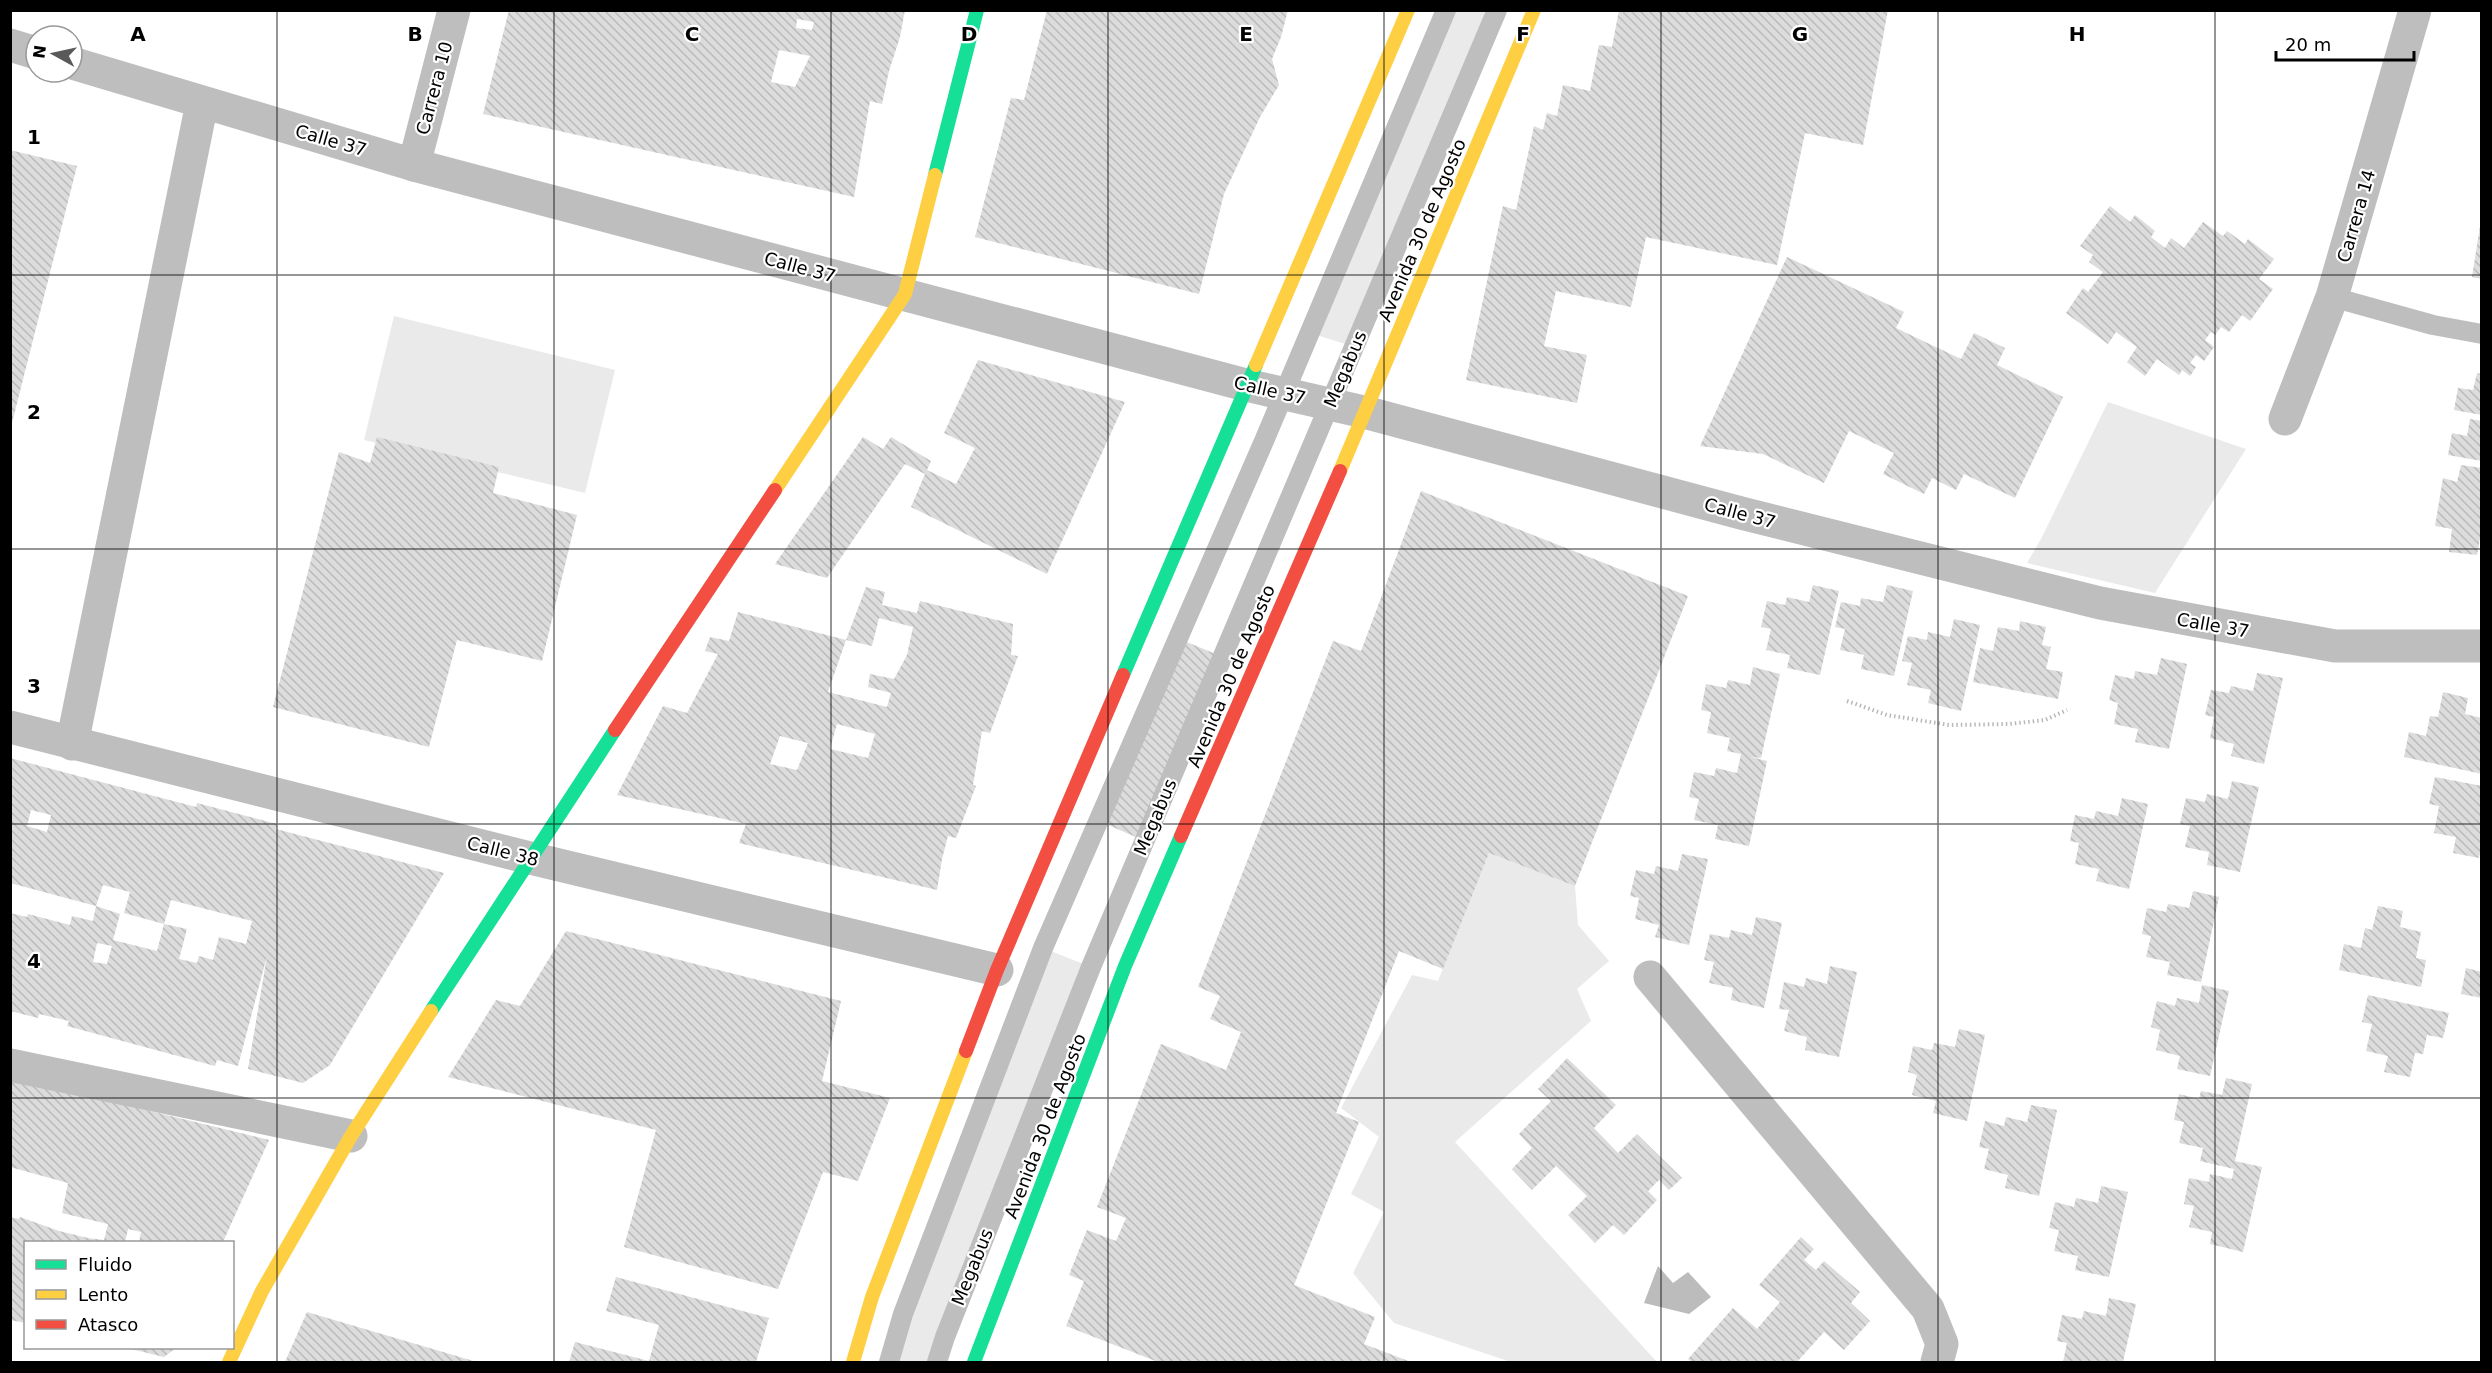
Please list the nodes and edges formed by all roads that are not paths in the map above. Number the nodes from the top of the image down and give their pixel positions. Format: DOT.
graph roads {
  1 [pos="454,10"];
  2 [pos="977,10"];
  3 [pos="1408,10"];
  4 [pos="1446,10"];
  5 [pos="1497,10"];
  6 [pos="1534,10"];
  7 [pos="2415,10"];
  8 [pos="84,67"];
  9 [pos="202,103"];
  10 [pos="414,165"];
  11 [pos="905,294"];
  12 [pos="2332,297"];
  13 [pos="2481,334"];
  14 [pos="1246,385"];
  15 [pos="1283,394"];
  16 [pos="1330,404"];
  17 [pos="1364,412"];
  18 [pos="2285,418"];
  19 [pos="2481,646"];
  20 [pos="10,727"];
  21 [pos="72,744"];
  22 [pos="530,858"];
  23 [pos="997,970"];
  24 [pos="1650,977"];
  25 [pos="10,1065"];
  26 [pos="351,1136"];
  27 [pos="979,1358"];
  28 [pos="229,1362"];
  29 [pos="853,1362"];
  30 [pos="889,1362"];
  31 [pos="937,1362"];
  32 [pos="1937,1362"];
  1 -- 10 [label="street, Carrera 10"];
  2 -- 11 [label="main road"];
  3 -- 14 [label="main road"];
  4 -- 15 [label="lane"];
  5 -- 16 [label="lane, Megabus"];
  6 -- 17 [label="main road, Avenida 30 de Agosto"];
  7 -- 12 [label="street, Carrera 14"];
  8 -- 9 [label="street, Calle 37"];
  9 -- 10 [label="street, Calle 37"];
  9 -- 21 [label="street"];
  10 -- 11 [label="street, Calle 37"];
  11 -- 14 [label="street, Calle 37"];
  11 -- 22 [label="main road"];
  12 -- 13 [label="lane"];
  12 -- 18 [label="street, Carrera 14"];
  14 -- 15 [label="street, Calle 37"];
  14 -- 23 [label="main road"];
  15 -- 16 [label="street, Calle 37"];
  15 -- 30 [label="lane"];
  16 -- 17 [label="street, Calle 37"];
  16 -- 31 [label="lane, Megabus"];
  17 -- 19 [label="street, Calle 37"];
  17 -- 27 [label="main road, Avenida 30 de Agosto"];
  20 -- 21 [label="street, Calle 38"];
  21 -- 22 [label="street, Calle 38"];
  22 -- 23 [label="street, Calle 38"];
  22 -- 26 [label="main road"];
  23 -- 29 [label="main road"];
  24 -- 32 [label="street"];
  25 -- 26 [label="street"];
  26 -- 28 [label="main road"];
}
